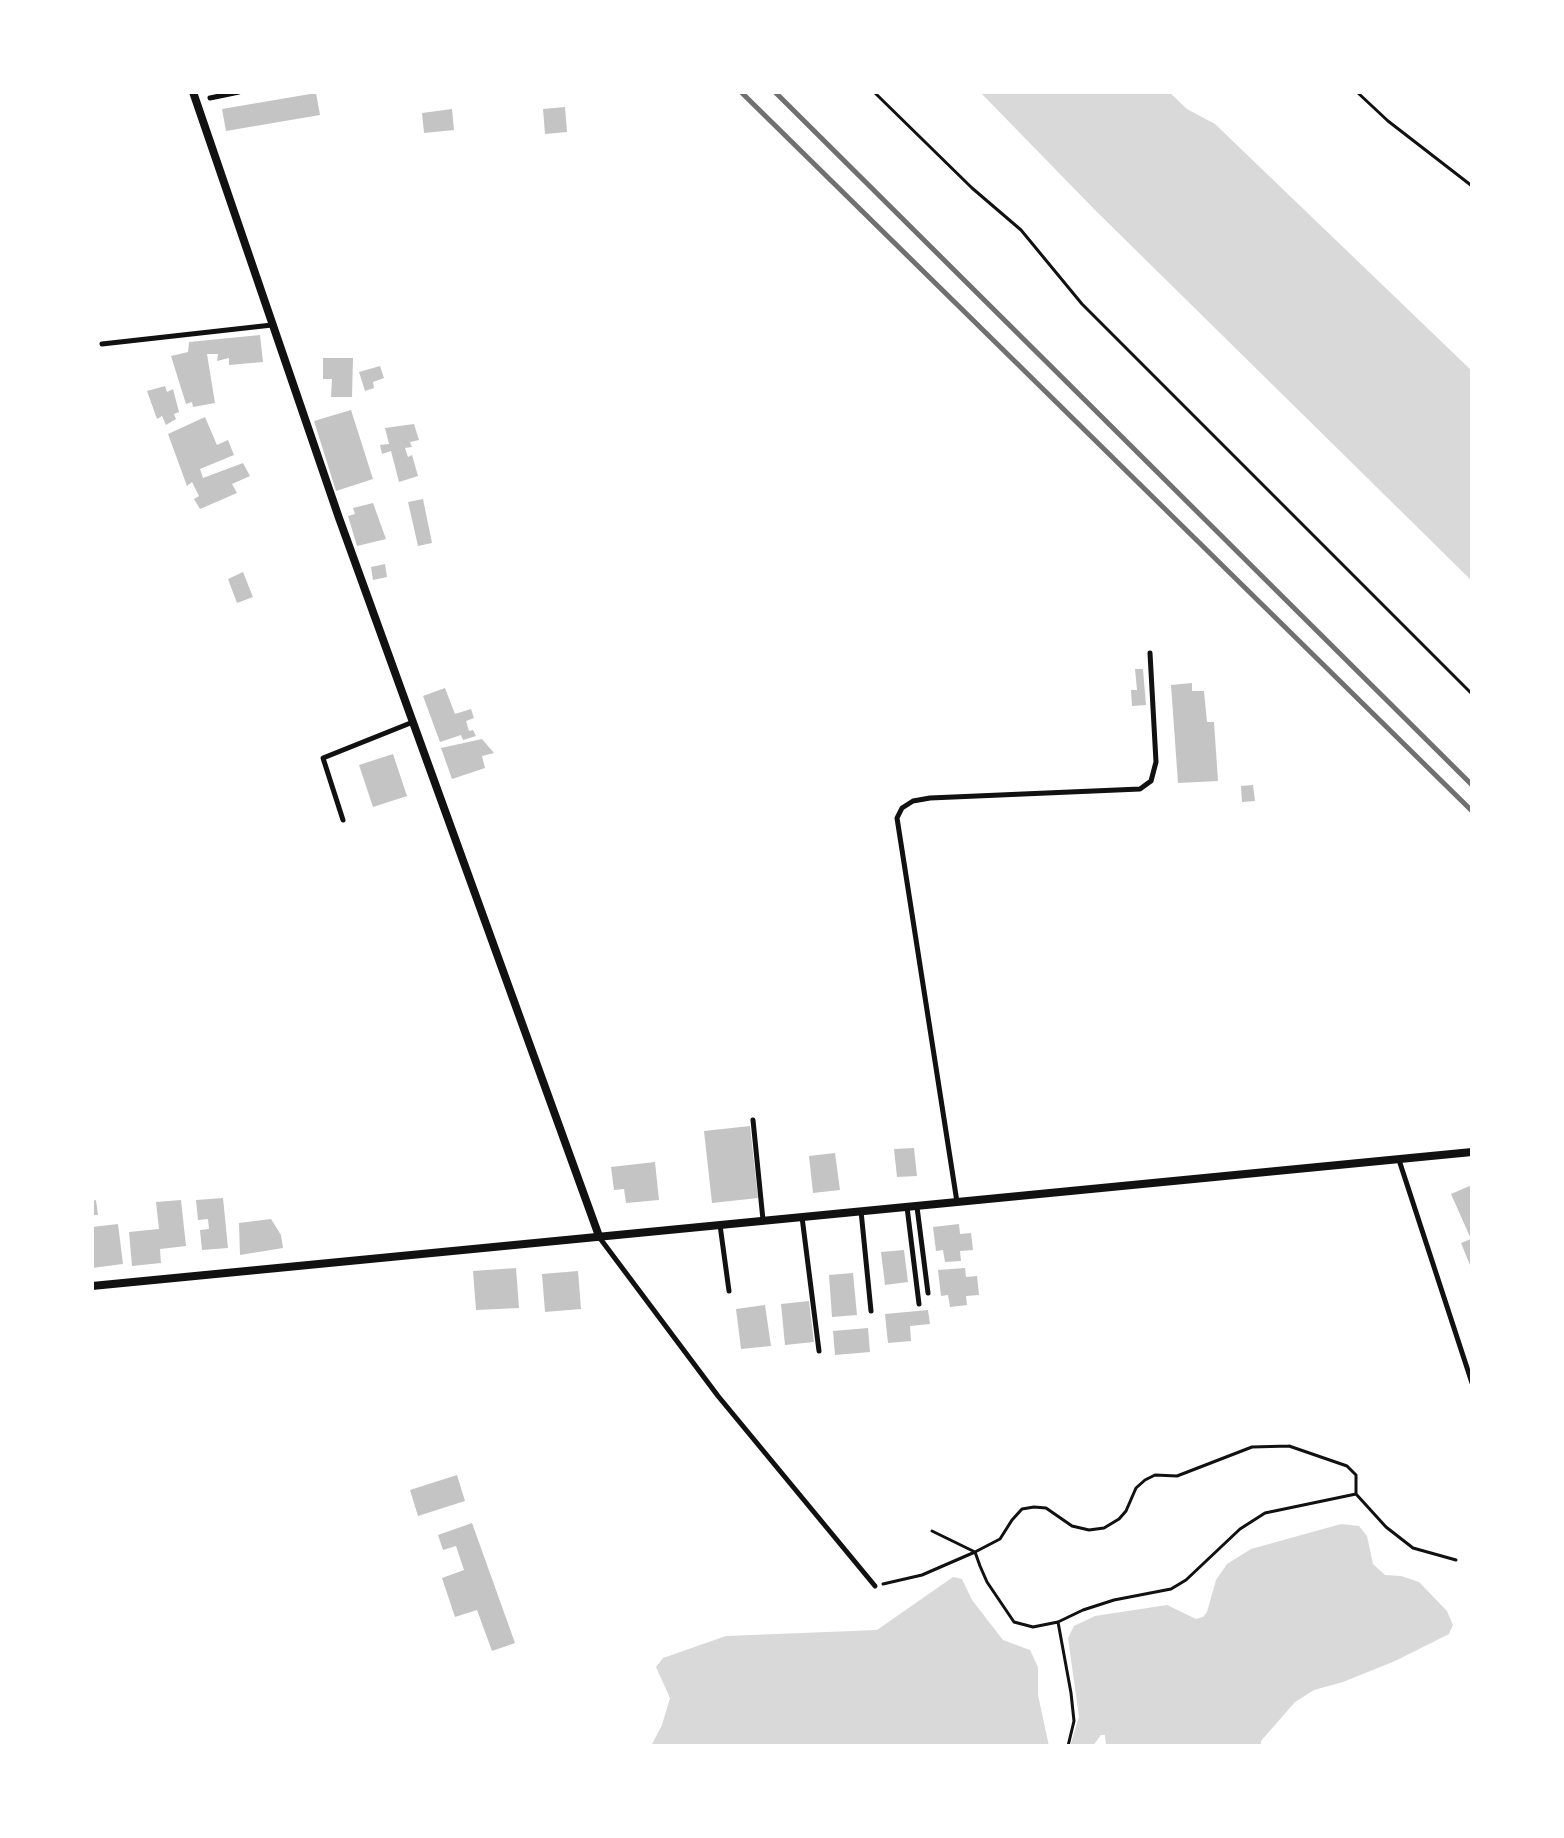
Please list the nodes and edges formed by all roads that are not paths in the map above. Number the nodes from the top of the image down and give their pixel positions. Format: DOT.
graph roads {
  1 [pos="193,92"];
  2 [pos="239,92"];
  3 [pos="210,98"];
  4 [pos="273,325"];
  5 [pos="102,344"];
  6 [pos="1150,653"];
  7 [pos="413,722"];
  8 [pos="343,820"];
  9 [pos="753,1120"];
  10 [pos="1472,1152"];
  11 [pos="1399,1159"];
  12 [pos="957,1202"];
  13 [pos="912,1206"];
  14 [pos="861,1211"];
  15 [pos="802,1216"];
  16 [pos="763,1220"];
  17 [pos="720,1224"];
  18 [pos="599,1236"];
  19 [pos="92,1286"];
  20 [pos="729,1291"];
  21 [pos="928,1293"];
  22 [pos="919,1304"];
  23 [pos="871,1311"];
  24 [pos="819,1351"];
  25 [pos="1472,1383"];
  26 [pos="875,1586"];
  1 -- 4 [label="street"];
  2 -- 3 [label="lane"];
  4 -- 5 [label="lane"];
  4 -- 7 [label="street"];
  6 -- 12 [label="lane"];
  7 -- 8 [label="lane"];
  7 -- 18 [label="street"];
  9 -- 16 [label="lane"];
  10 -- 11 [label="street"];
  11 -- 12 [label="street"];
  11 -- 25 [label="lane"];
  12 -- 13 [label="street"];
  13 -- 14 [label="street"];
  13 -- 21 [label="lane"];
  13 -- 22 [label="lane"];
  14 -- 15 [label="street"];
  14 -- 23 [label="lane"];
  15 -- 16 [label="street"];
  15 -- 24 [label="lane"];
  16 -- 17 [label="street"];
  17 -- 18 [label="street"];
  17 -- 20 [label="lane"];
  18 -- 19 [label="street"];
  18 -- 26 [label="lane"];
}
